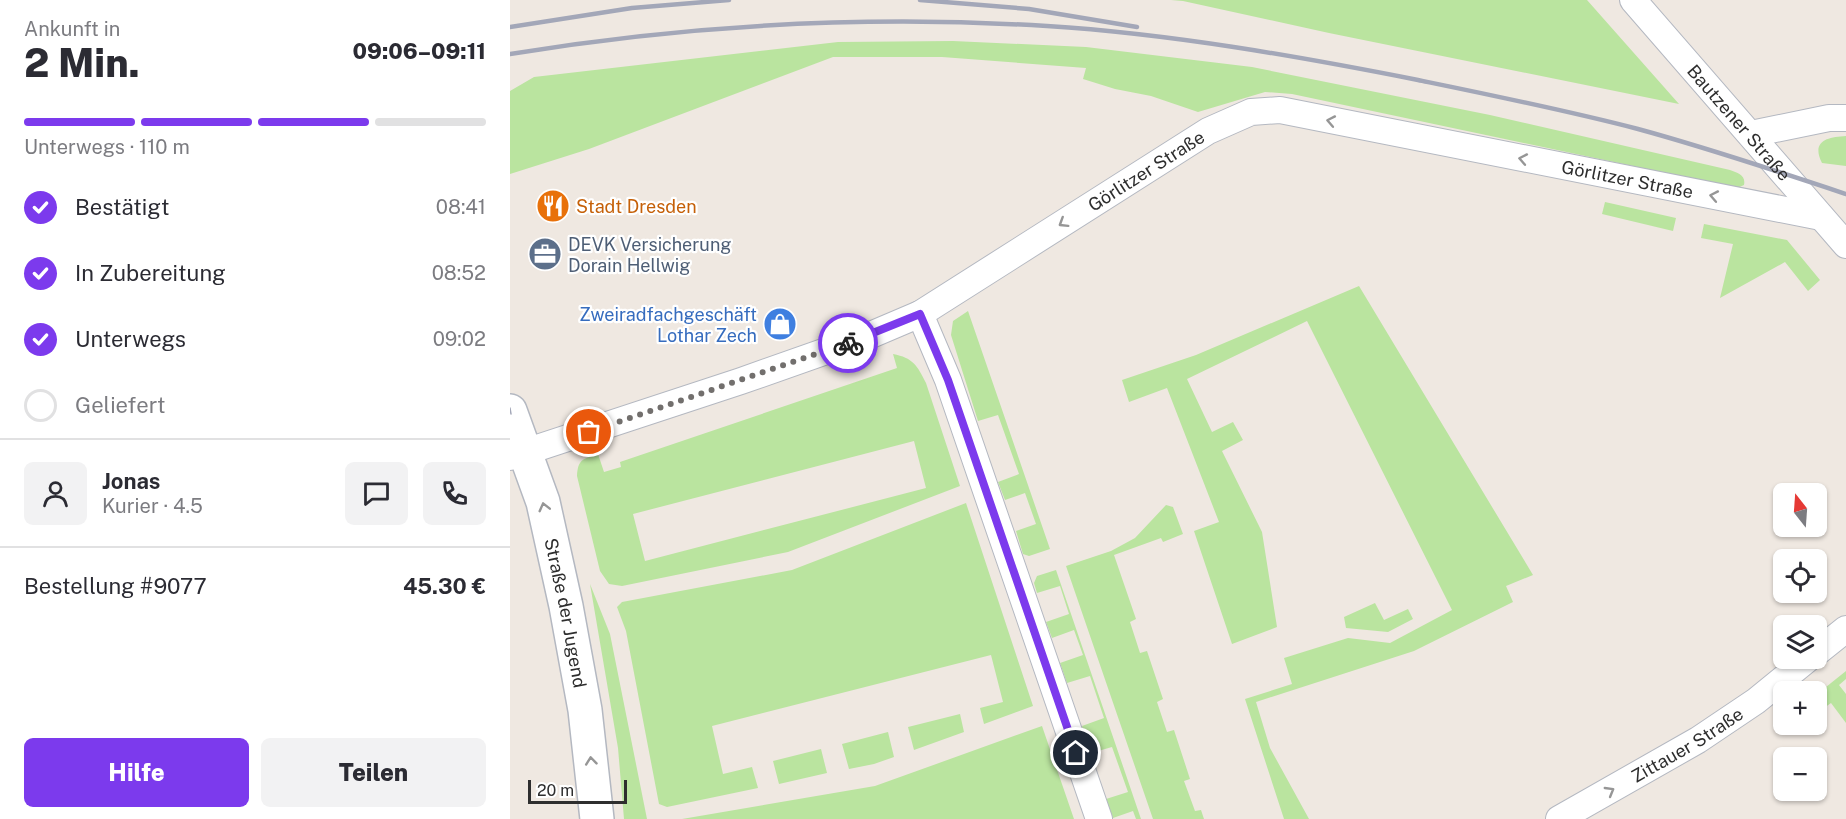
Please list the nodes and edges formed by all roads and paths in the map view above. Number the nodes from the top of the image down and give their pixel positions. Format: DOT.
graph roads {
  1 [pos="1633,0"];
  2 [pos="1846,118"];
  3 [pos="1751,134"];
  4 [pos="1821,217"];
  5 [pos="1846,245"];
  6 [pos="920,314"];
  7 [pos="510,411"];
  8 [pos="518,455"];
  9 [pos="1846,629"];
  10 [pos="1827,644"];
  11 [pos="1795,669"];
  12 [pos="597,819"];
  13 [pos="1099,819"];
  14 [pos="1559,819"];
  1 -- 3 [label="street, Bautzener Straße"];
  2 -- 3 [label="street"];
  3 -- 4 [label="street, Bautzener Straße"];
  4 -- 5 [label="street, Bautzener Straße"];
  4 -- 6 [label="street, Görlitzer Straße, one-way"];
  6 -- 8 [label="street, Görlitzer Straße"];
  6 -- 13 [label="street"];
  7 -- 8 [label="main road, Straße der Jugend"];
  12 -- 8 [label="main road, Straße der Jugend, one-way"];
  9 -- 10 [label="street"];
  14 -- 11 [label="street, Zittauer Straße, one-way"];
}
